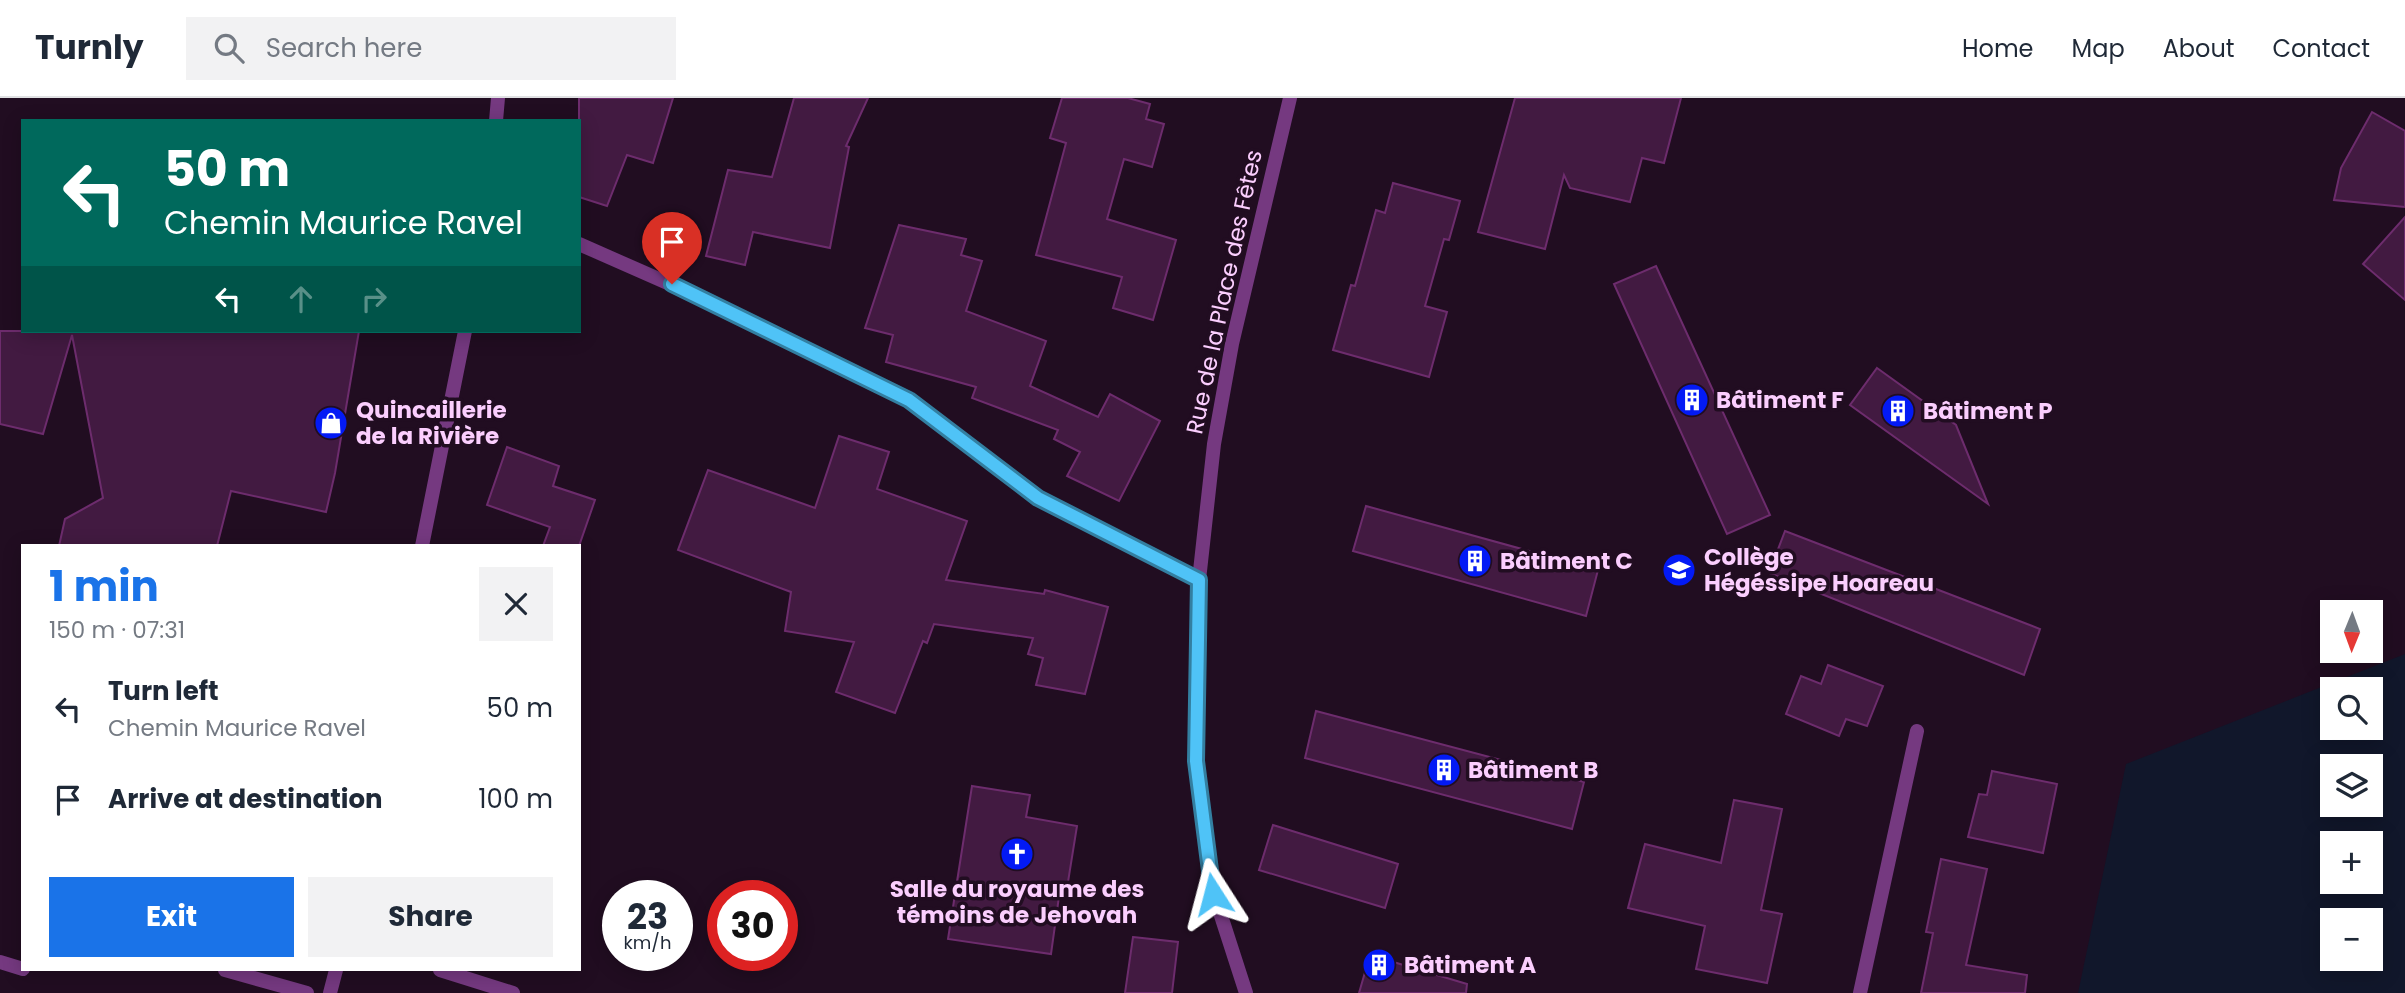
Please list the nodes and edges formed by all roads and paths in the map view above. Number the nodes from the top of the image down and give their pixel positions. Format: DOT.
graph roads {
  1 [pos="498,98"];
  2 [pos="1290,98"];
  3 [pos="496,119"];
  4 [pos="581,245"];
  5 [pos="465,333"];
  6 [pos="422,544"];
  7 [pos="1199,580"];
  8 [pos="1917,731"];
  9 [pos="0,962"];
  10 [pos="21,968"];
  11 [pos="229,971"];
  12 [pos="336,971"];
  13 [pos="443,971"];
  14 [pos="307,993"];
  15 [pos="330,993"];
  16 [pos="513,993"];
  17 [pos="1246,993"];
  18 [pos="1860,993"];
  1 -- 3 [label="street"];
  2 -- 7 [label="street, Rue de la Place des Fêtes"];
  4 -- 7 [label="street"];
  5 -- 6 [label="street"];
  7 -- 17 [label="street, Rue de la Place des Fêtes"];
  8 -- 18 [label="street"];
  9 -- 10 [label="street"];
  11 -- 14 [label="street"];
  12 -- 15 [label="street"];
  13 -- 16 [label="street"];
}
